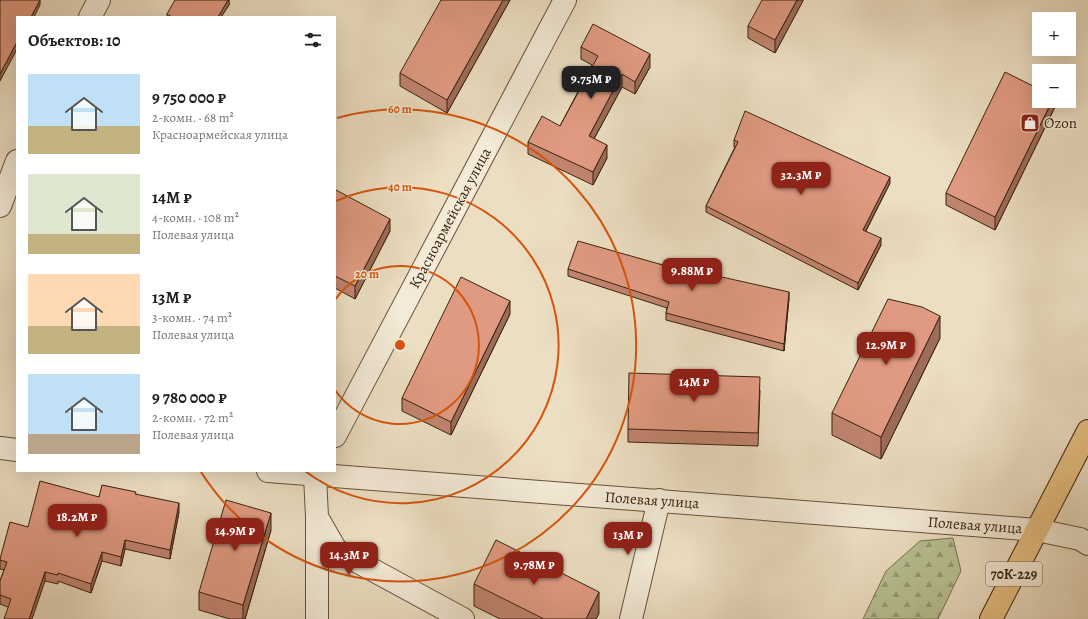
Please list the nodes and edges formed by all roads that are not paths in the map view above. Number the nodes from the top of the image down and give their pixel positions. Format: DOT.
graph roads {
  1 [pos="98,0"];
  2 [pos="565,0"];
  3 [pos="90,16"];
  4 [pos="16,164"];
  5 [pos="0,206"];
  6 [pos="1088,431"];
  7 [pos="336,434"];
  8 [pos="0,448"];
  9 [pos="16,450"];
  10 [pos="292,472"];
  11 [pos="316,473"];
  12 [pos="658,500"];
  13 [pos="317,517"];
  14 [pos="1037,530"];
  15 [pos="1088,544"];
  16 [pos="317,619"];
  17 [pos="463,619"];
  18 [pos="631,619"];
  19 [pos="991,619"];
  1 -- 3 [label="street"];
  2 -- 7 [label="street, Красноармейская улица"];
  4 -- 5 [label="street"];
  6 -- 14 [label="main road, 70К-229"];
  8 -- 9 [label="street"];
  10 -- 11 [label="street, Полевая улица"];
  11 -- 12 [label="street, Полевая улица"];
  11 -- 13 [label="street"];
  12 -- 14 [label="street, Полевая улица"];
  12 -- 18 [label="street"];
  13 -- 16 [label="street"];
  13 -- 17 [label="street"];
  14 -- 15 [label="street, Полевая улица"];
  14 -- 19 [label="main road, 70К-229"];
}
